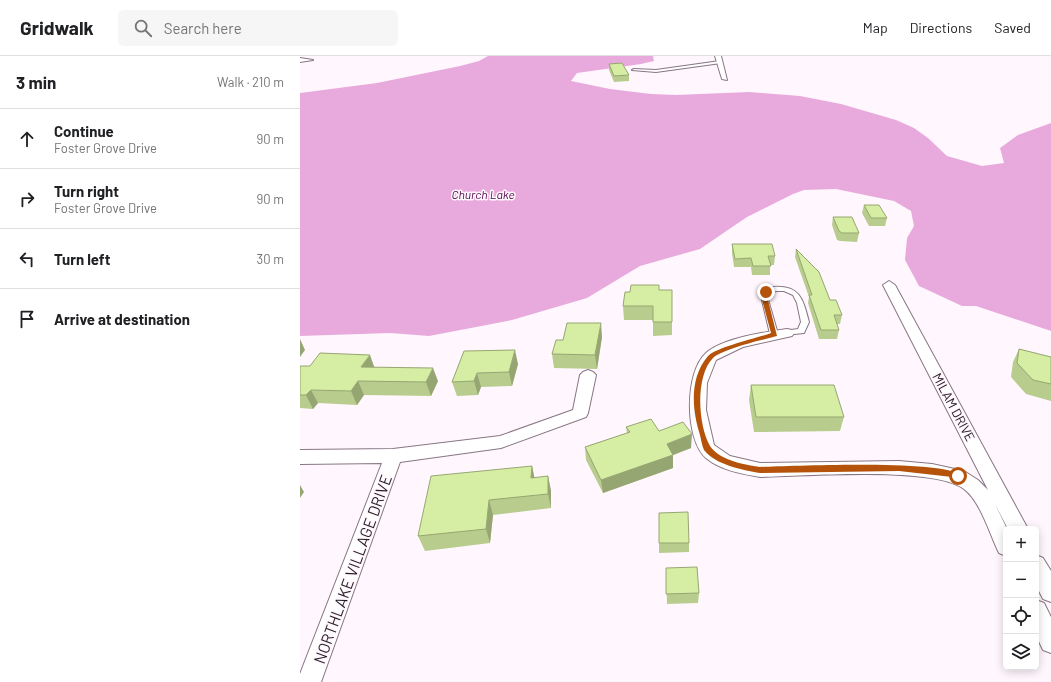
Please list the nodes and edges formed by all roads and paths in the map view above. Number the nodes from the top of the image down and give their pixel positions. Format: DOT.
graph roads {
  1 [pos="719,59"];
  2 [pos="300,60"];
  3 [pos="310,60"];
  4 [pos="634,70"];
  5 [pos="725,79"];
  6 [pos="889,285"];
  7 [pos="781,334"];
  8 [pos="588,375"];
  9 [pos="393,456"];
  10 [pos="300,457"];
  11 [pos="1016,526"];
  12 [pos="1003,541"];
  13 [pos="1039,570"];
  14 [pos="1051,592"];
  15 [pos="1039,616"];
  16 [pos="1051,642"];
  17 [pos="309,682"];
  1 -- 4 [label="lane"];
  1 -- 5 [label="street"];
  2 -- 3 [label="street"];
  6 -- 11 [label="street, MILAM DRIVE"];
  7 -- 7 [label="lane"];
  7 -- 12 [label="street"];
  8 -- 9 [label="street"];
  9 -- 10 [label="street"];
  9 -- 17 [label="street, NORTHLAKE VILLAGE DRIVE"];
  13 -- 14 [label="street"];
  15 -- 16 [label="street"];
}
